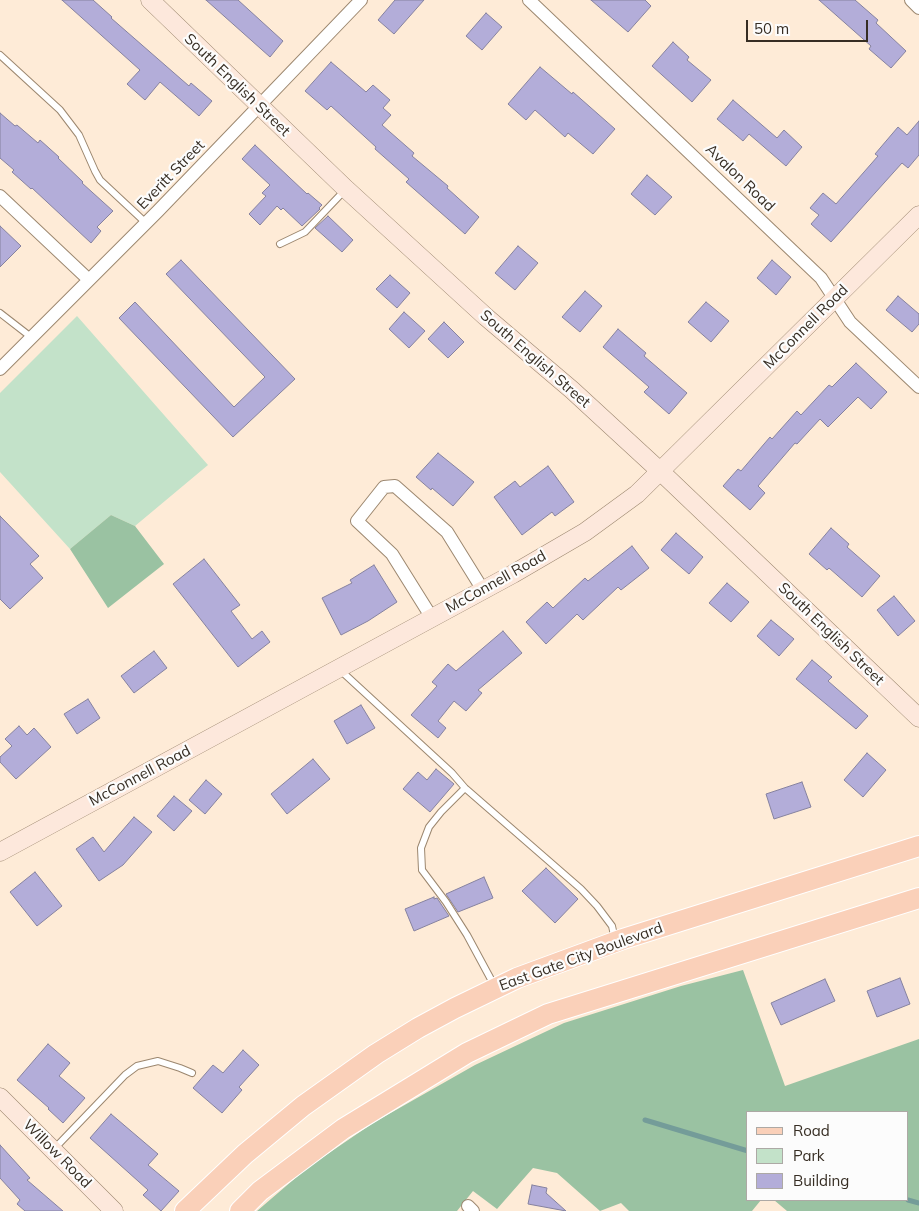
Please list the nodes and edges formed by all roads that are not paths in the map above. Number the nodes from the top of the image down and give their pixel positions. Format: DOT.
graph roads {
  1 [pos="150,0"];
  2 [pos="361,0"];
  3 [pos="529,0"];
  4 [pos="911,0"];
  5 [pos="919,8"];
  6 [pos="0,55"];
  7 [pos="260,107"];
  8 [pos="346,189"];
  9 [pos="0,196"];
  10 [pos="919,215"];
  11 [pos="146,223"];
  12 [pos="280,244"];
  13 [pos="88,279"];
  14 [pos="835,299"];
  15 [pos="0,313"];
  16 [pos="31,337"];
  17 [pos="0,369"];
  18 [pos="919,387"];
  19 [pos="660,471"];
  20 [pos="483,590"];
  21 [pos="432,618"];
  22 [pos="338,668"];
  23 [pos="919,718"];
  24 [pos="465,788"];
  25 [pos="919,846"];
  26 [pos="0,852"];
  27 [pos="919,894"];
  28 [pos="919,898"];
  29 [pos="887,908"];
  30 [pos="615,942"];
  31 [pos="496,989"];
  32 [pos="192,1074"];
  33 [pos="0,1097"];
  34 [pos="53,1150"];
  35 [pos="114,1211"];
  36 [pos="185,1211"];
  37 [pos="240,1211"];
  1 -- 7 [label="street, South English Street"];
  2 -- 7 [label="street, Everitt Street"];
  3 -- 14 [label="street, Avalon Road"];
  4 -- 5 [label="street"];
  6 -- 11 [label="lane"];
  7 -- 8 [label="street, South English Street"];
  7 -- 11 [label="street, Everitt Street"];
  8 -- 12 [label="lane"];
  8 -- 19 [label="street, South English Street"];
  9 -- 13 [label="street"];
  10 -- 14 [label="street, McConnell Road"];
  11 -- 13 [label="street, Everitt Street"];
  13 -- 16 [label="street, Everitt Street"];
  14 -- 18 [label="street, Avalon Road"];
  14 -- 19 [label="street, McConnell Road"];
  15 -- 16 [label="lane"];
  16 -- 17 [label="street, Everitt Street"];
  19 -- 20 [label="street, McConnell Road"];
  19 -- 23 [label="street, South English Street"];
  20 -- 21 [label="street, McConnell Road"];
  20 -- 21 [label="street"];
  21 -- 22 [label="street, McConnell Road"];
  22 -- 24 [label="lane"];
  22 -- 26 [label="street, McConnell Road"];
  24 -- 30 [label="lane"];
  24 -- 31 [label="lane"];
  25 -- 30 [label="main road, East Gate City Boulevard"];
  27 -- 29 [label="main road"];
  28 -- 29 [label="main road"];
  29 -- 37 [label="main road"];
  30 -- 31 [label="main road, East Gate City Boulevard"];
  31 -- 36 [label="main road, East Gate City Boulevard"];
  32 -- 34 [label="lane"];
  33 -- 34 [label="street, Willow Road"];
  34 -- 35 [label="street, Willow Road"];
}
